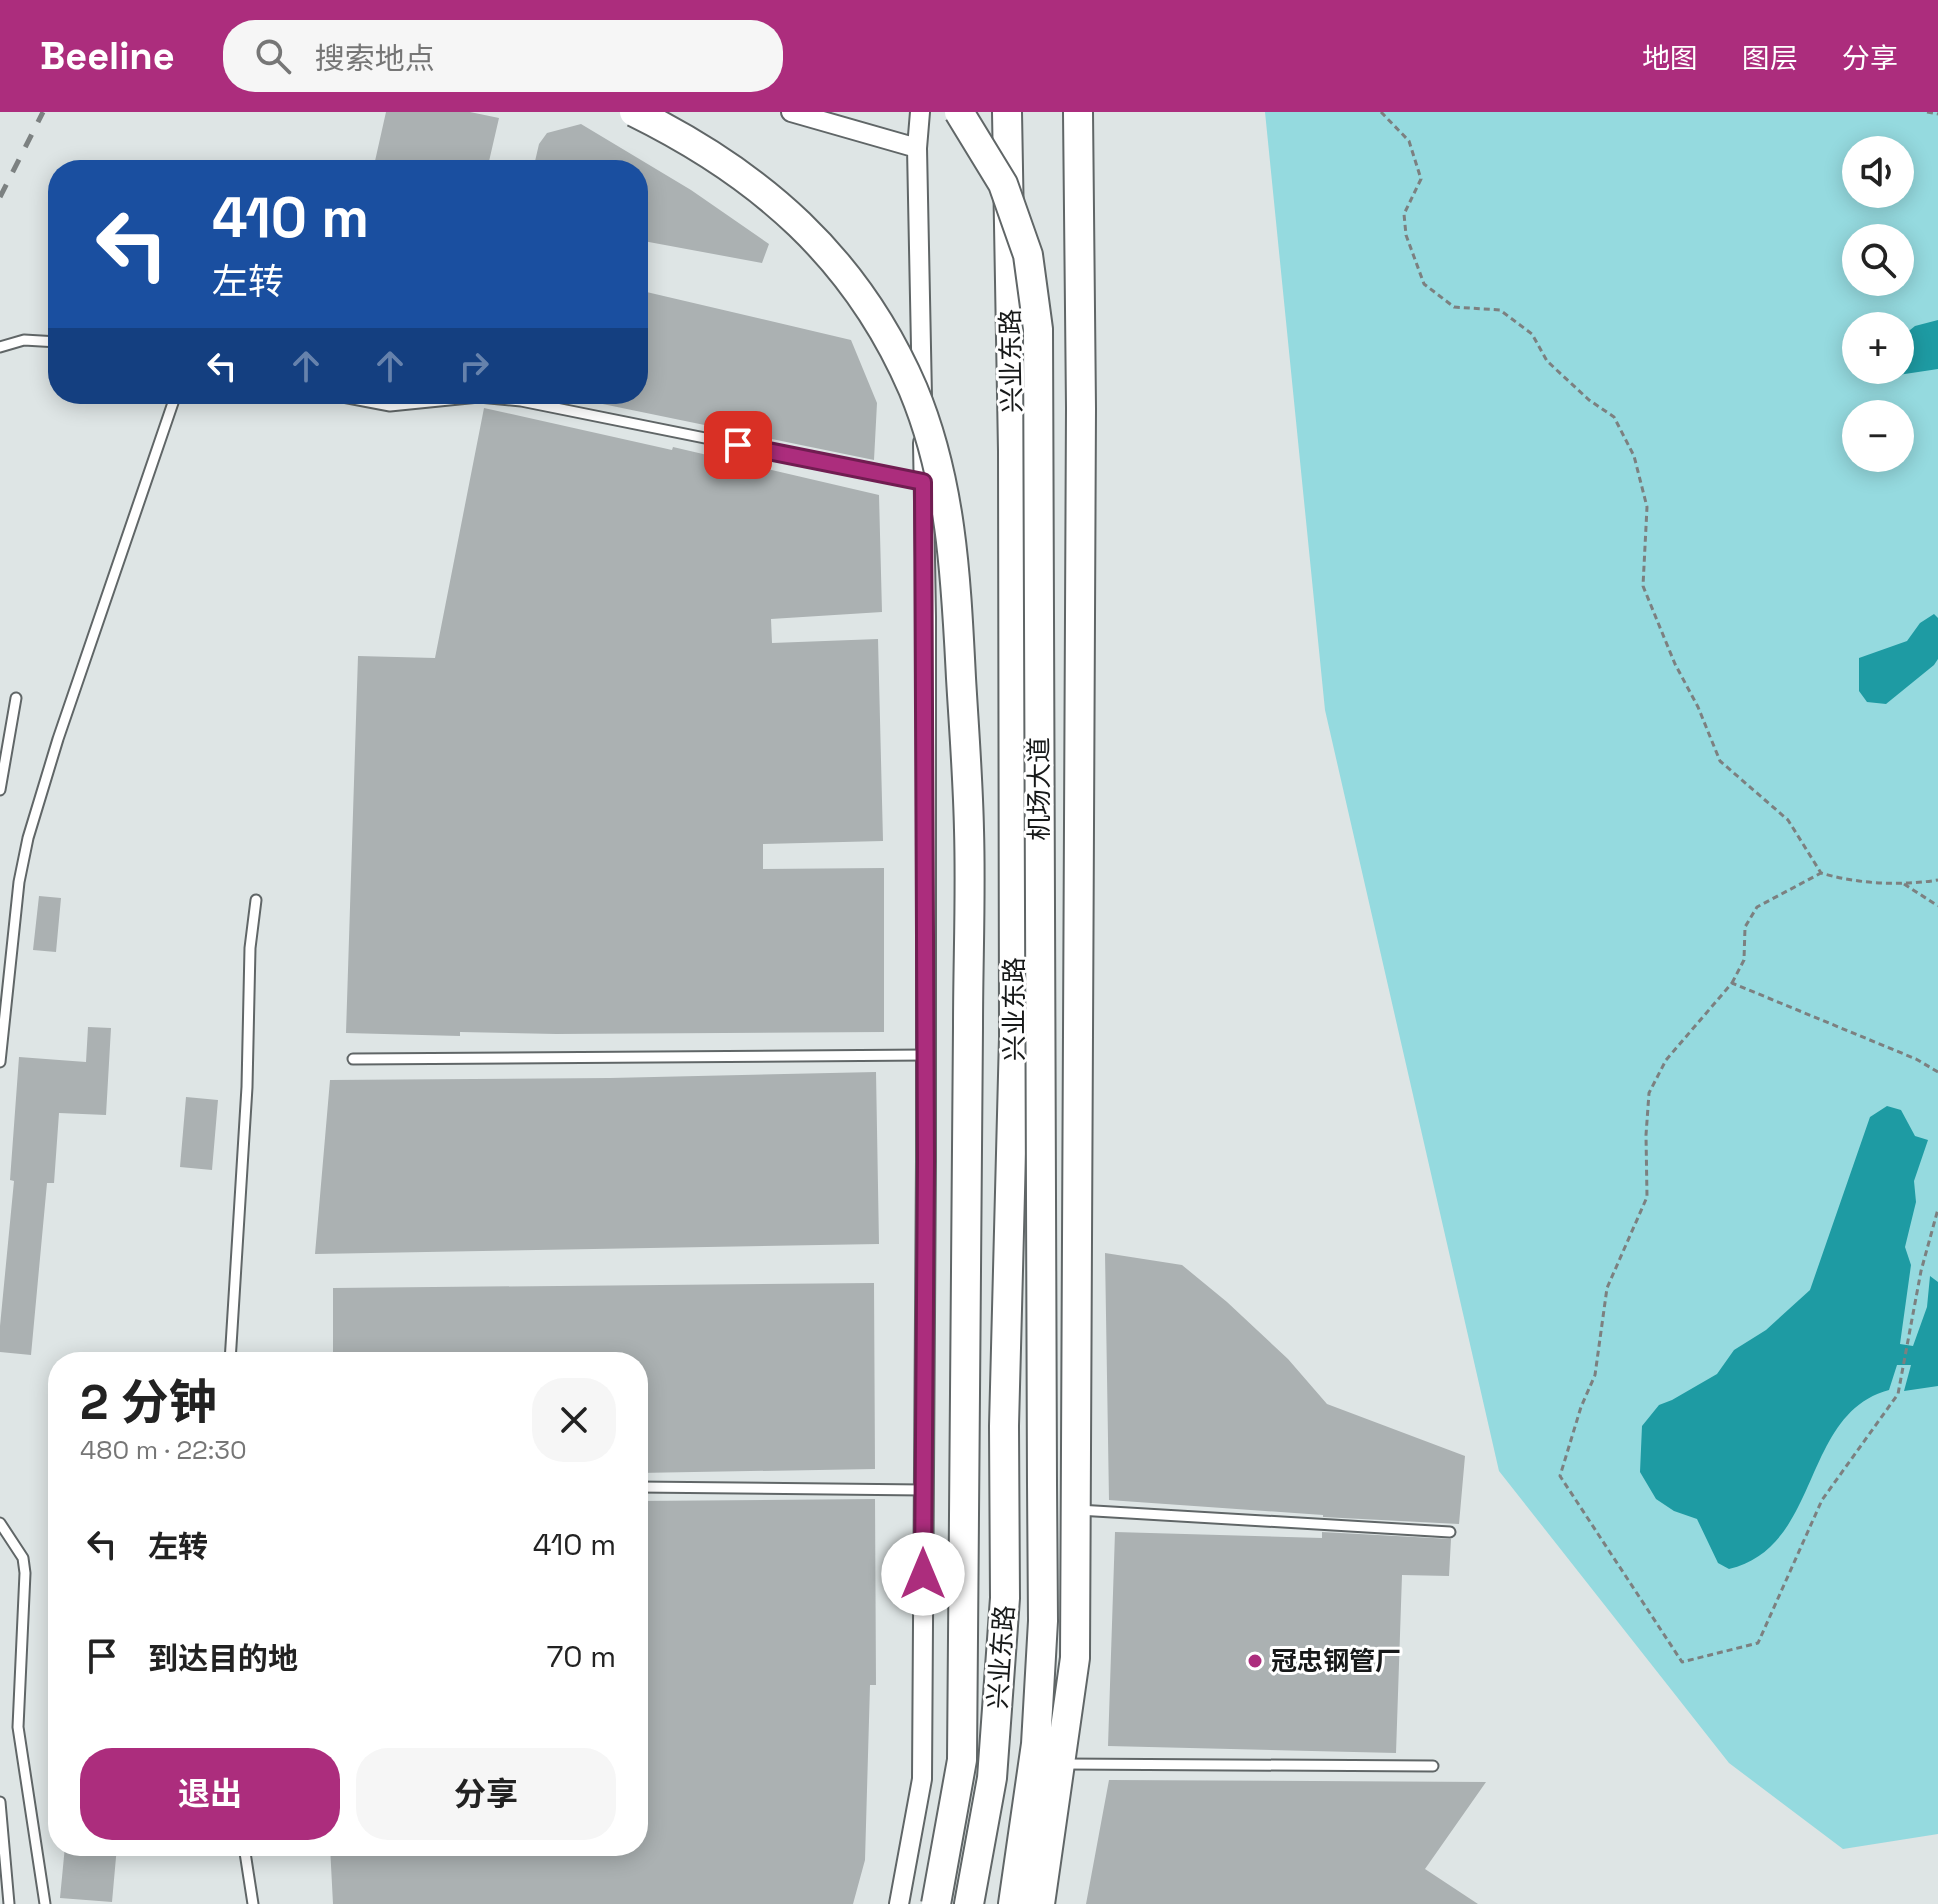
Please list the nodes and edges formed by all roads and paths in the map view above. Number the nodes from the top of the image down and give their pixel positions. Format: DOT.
graph roads {
  1 [pos="634,112"];
  2 [pos="791,112"];
  3 [pos="920,112"];
  4 [pos="959,112"];
  5 [pos="1007,112"];
  6 [pos="1078,112"];
  7 [pos="1381,112"];
  8 [pos="1927,112"];
  9 [pos="1938,114"];
  10 [pos="917,148"];
  11 [pos="48,341"];
  12 [pos="0,347"];
  13 [pos="173,404"];
  14 [pos="380,404"];
  15 [pos="410,404"];
  16 [pos="536,404"];
  17 [pos="923,482"];
  18 [pos="16,698"];
  19 [pos="0,790"];
  20 [pos="1821,873"];
  21 [pos="1938,880"];
  22 [pos="1903,883"];
  23 [pos="256,900"];
  24 [pos="1938,906"];
  25 [pos="1732,983"];
  26 [pos="926,1055"];
  27 [pos="353,1059"];
  28 [pos="0,1062"];
  29 [pos="1938,1072"];
  30 [pos="1938,1209"];
  31 [pos="231,1352"];
  32 [pos="648,1487"];
  33 [pos="923,1490"];
  34 [pos="1075,1510"];
  35 [pos="0,1523"];
  36 [pos="1450,1532"];
  37 [pos="1061,1764"];
  38 [pos="1433,1766"];
  39 [pos="0,1802"];
  40 [pos="246,1856"];
  41 [pos="9,1904"];
  42 [pos="45,1904"];
  43 [pos="253,1904"];
  44 [pos="899,1904"];
  45 [pos="936,1904"];
  46 [pos="969,1904"];
  47 [pos="1013,1904"];
  48 [pos="1040,1904"];
  1 -- 45 [label="main road, bridge"];
  2 -- 10 [label="street"];
  3 -- 10 [label="street"];
  4 -- 47 [label="main road, 机场大道, bridge"];
  5 -- 46 [label="main road, 兴业东路"];
  6 -- 34 [label="main road"];
  7 -- 20 [label="path"];
  8 -- 9 [label="path"];
  10 -- 17 [label="street"];
  11 -- 12 [label="lane"];
  13 -- 28 [label="lane"];
  14 -- 15 [label="lane"];
  16 -- 17 [label="lane"];
  17 -- 26 [label="street"];
  18 -- 19 [label="lane"];
  20 -- 22 [label="path"];
  20 -- 25 [label="path"];
  21 -- 22 [label="path"];
  22 -- 24 [label="path"];
  23 -- 31 [label="lane"];
  25 -- 29 [label="path"];
  25 -- 30 [label="path"];
  26 -- 27 [label="lane"];
  26 -- 33 [label="street"];
  32 -- 33 [label="lane"];
  33 -- 44 [label="street"];
  34 -- 36 [label="lane"];
  34 -- 37 [label="main road"];
  35 -- 42 [label="lane"];
  37 -- 38 [label="lane"];
  37 -- 48 [label="main road"];
  39 -- 41 [label="lane"];
  40 -- 43 [label="lane"];
}
